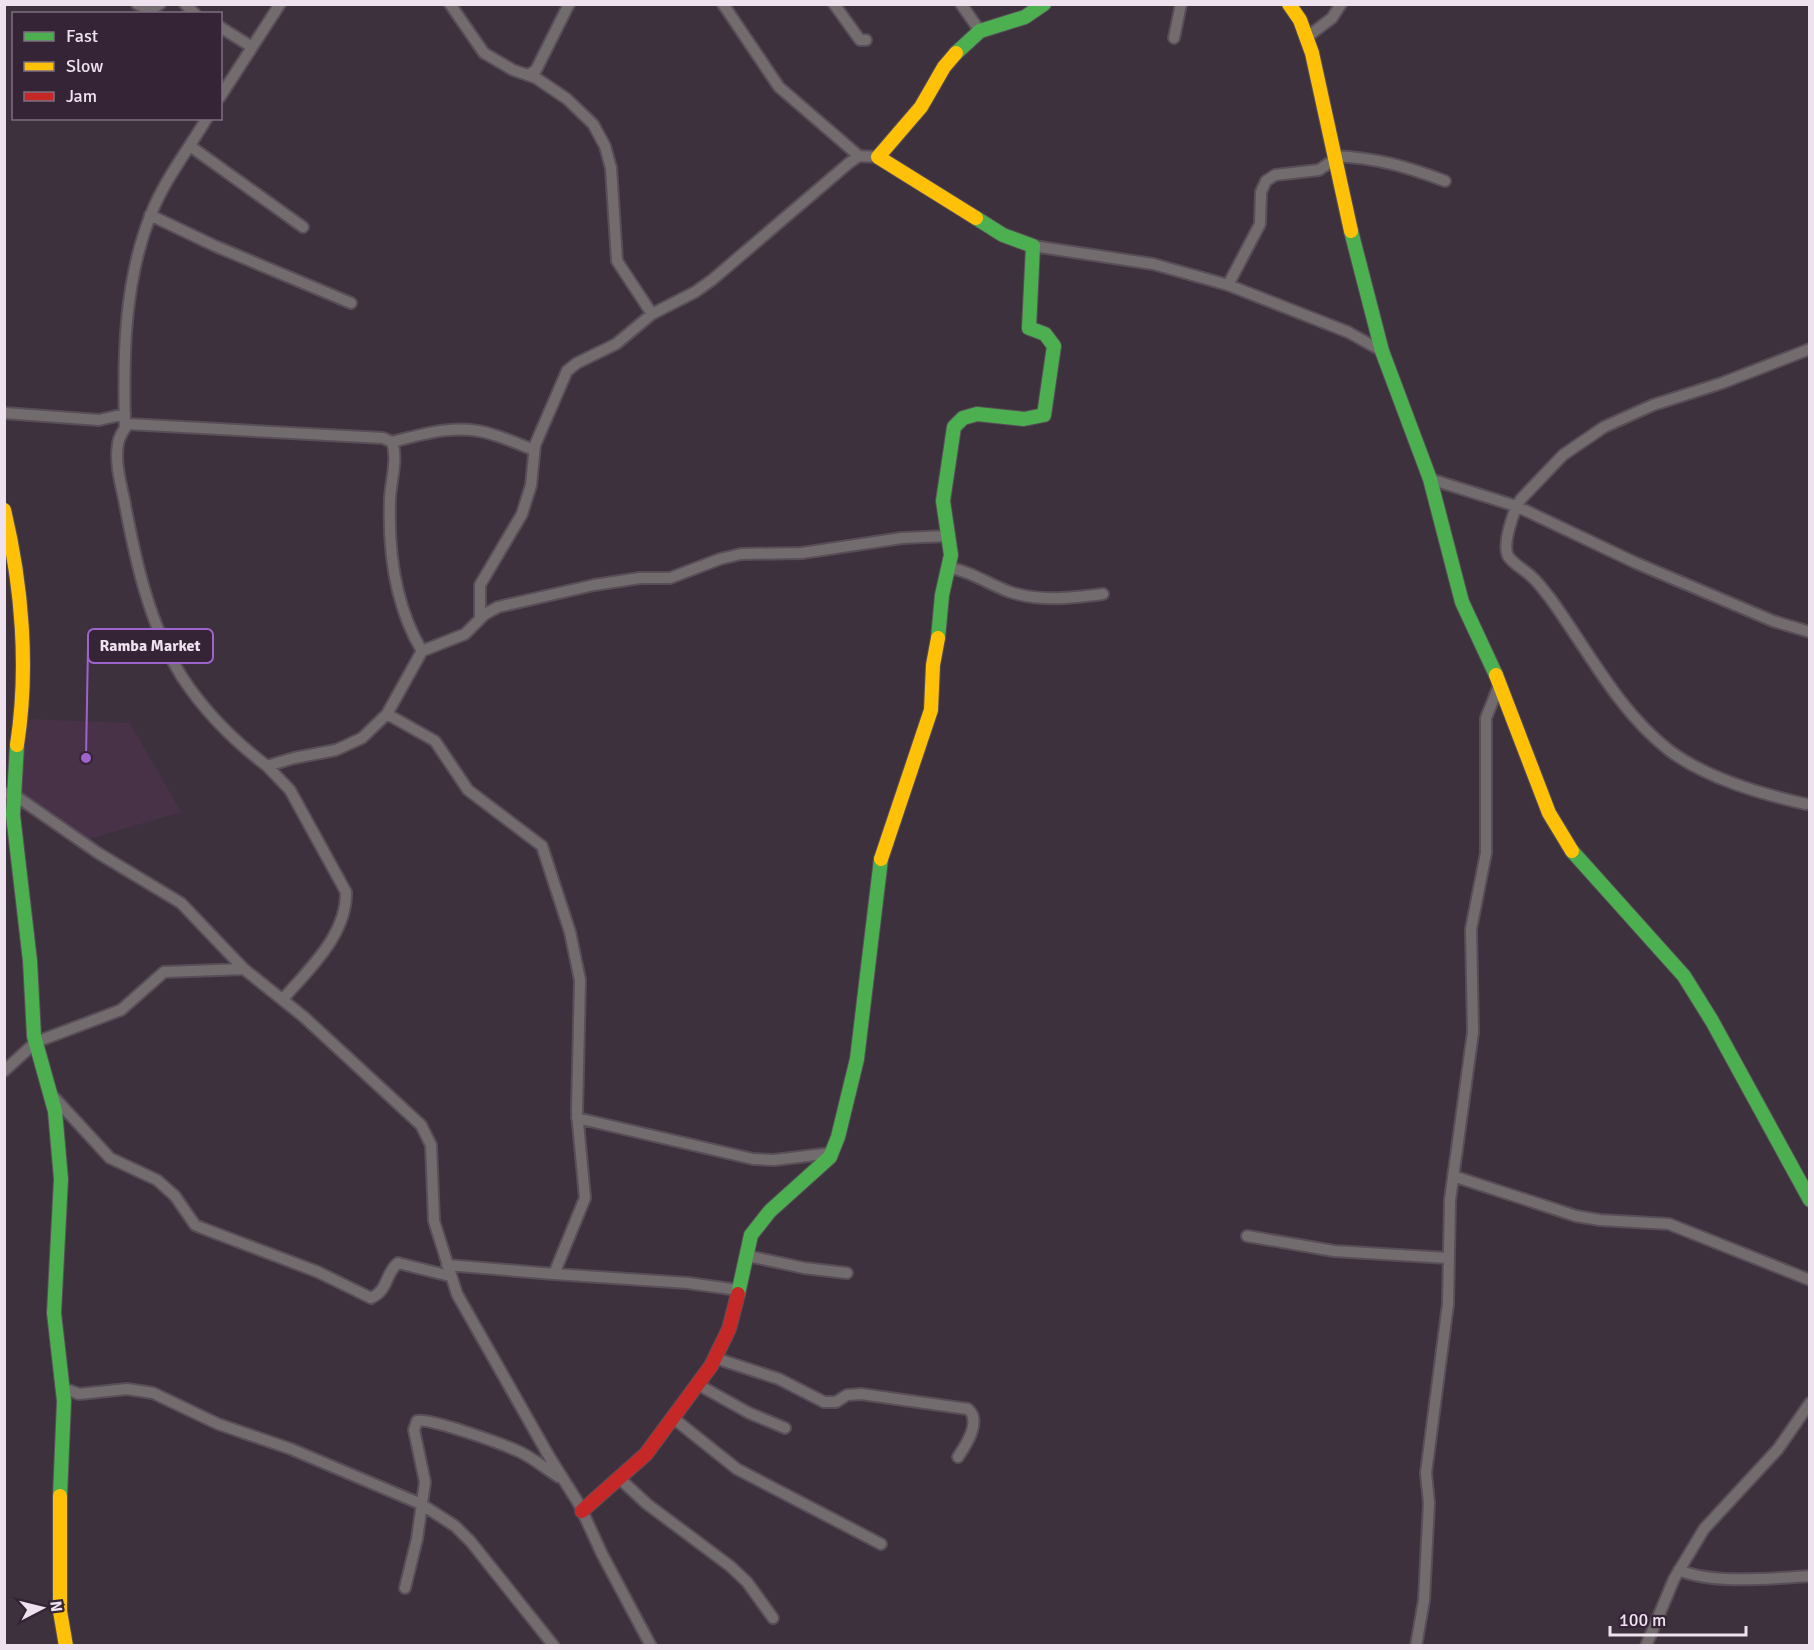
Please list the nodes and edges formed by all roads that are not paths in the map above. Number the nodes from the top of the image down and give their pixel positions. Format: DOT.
graph roads {
  1 [pos="137,4"];
  2 [pos="160,4"];
  3 [pos="280,4"];
  4 [pos="450,4"];
  5 [pos="569,4"];
  6 [pos="723,4"];
  7 [pos="834,4"];
  8 [pos="961,4"];
  9 [pos="1044,4"];
  10 [pos="1181,4"];
  11 [pos="1289,4"];
  12 [pos="1341,4"];
  13 [pos="222,28"];
  14 [pos="980,31"];
  15 [pos="1307,37"];
  16 [pos="1174,38"];
  17 [pos="866,40"];
  18 [pos="252,47"];
  19 [pos="528,75"];
  20 [pos="222,94"];
  21 [pos="206,120"];
  22 [pos="190,146"];
  23 [pos="859,156"];
  24 [pos="878,156"];
  25 [pos="1335,157"];
  26 [pos="1445,181"];
  27 [pos="150,215"];
  28 [pos="303,226"];
  29 [pos="1033,246"];
  30 [pos="1228,285"];
  31 [pos="351,303"];
  32 [pos="652,314"];
  33 [pos="1809,349"];
  34 [pos="1382,351"];
  35 [pos="4,413"];
  36 [pos="125,414"];
  37 [pos="126,428"];
  38 [pos="392,442"];
  39 [pos="534,450"];
  40 [pos="1430,479"];
  41 [pos="1516,506"];
  42 [pos="4,510"];
  43 [pos="948,536"];
  44 [pos="948,568"];
  45 [pos="1103,594"];
  46 [pos="480,619"];
  47 [pos="1809,632"];
  48 [pos="422,651"];
  49 [pos="1500,683"];
  50 [pos="387,714"];
  51 [pos="267,766"];
  52 [pos="9,794"];
  53 [pos="1806,804"];
  54 [pos="244,969"];
  55 [pos="284,999"];
  56 [pos="36,1042"];
  57 [pos="4,1071"];
  58 [pos="51,1094"];
  59 [pos="577,1118"];
  60 [pos="832,1153"];
  61 [pos="1453,1176"];
  62 [pos="1809,1200"];
  63 [pos="1247,1236"];
  64 [pos="748,1256"];
  65 [pos="1448,1258"];
  66 [pos="447,1265"];
  67 [pos="847,1273"];
  68 [pos="554,1274"];
  69 [pos="450,1276"];
  70 [pos="1809,1280"];
  71 [pos="738,1290"];
  72 [pos="715,1358"];
  73 [pos="697,1384"];
  74 [pos="63,1388"];
  75 [pos="1809,1403"];
  76 [pos="673,1418"];
  77 [pos="785,1428"];
  78 [pos="958,1457"];
  79 [pos="562,1479"];
  80 [pos="620,1479"];
  81 [pos="421,1504"];
  82 [pos="582,1510"];
  83 [pos="881,1544"];
  84 [pos="1679,1570"];
  85 [pos="1809,1575"];
  86 [pos="405,1588"];
  87 [pos="773,1618"];
  88 [pos="66,1646"];
  89 [pos="554,1646"];
  90 [pos="651,1646"];
  91 [pos="1416,1646"];
  92 [pos="1646,1646"];
  1 -- 2 [label="street"];
  3 -- 18 [label="street"];
  4 -- 19 [label="street"];
  5 -- 19 [label="street"];
  6 -- 23 [label="street"];
  7 -- 17 [label="street"];
  8 -- 14 [label="street"];
  9 -- 14 [label="street"];
  10 -- 16 [label="street"];
  11 -- 15 [label="street"];
  12 -- 15 [label="street"];
  13 -- 18 [label="street"];
  14 -- 24 [label="street"];
  15 -- 25 [label="street"];
  18 -- 20 [label="street"];
  19 -- 32 [label="street"];
  21 -- 22 [label="street"];
  22 -- 27 [label="street"];
  22 -- 28 [label="street"];
  23 -- 24 [label="street"];
  23 -- 32 [label="street"];
  24 -- 29 [label="street"];
  25 -- 26 [label="street"];
  25 -- 30 [label="street"];
  25 -- 34 [label="street"];
  27 -- 31 [label="street"];
  27 -- 36 [label="street"];
  29 -- 30 [label="street"];
  29 -- 43 [label="street"];
  30 -- 34 [label="street"];
  32 -- 39 [label="street"];
  33 -- 41 [label="street"];
  34 -- 40 [label="street"];
  35 -- 36 [label="street"];
  36 -- 37 [label="street"];
  37 -- 38 [label="street"];
  37 -- 51 [label="street"];
  38 -- 39 [label="street"];
  38 -- 48 [label="street"];
  39 -- 46 [label="street"];
  40 -- 41 [label="street"];
  40 -- 49 [label="street"];
  41 -- 47 [label="street"];
  41 -- 53 [label="street"];
  42 -- 52 [label="street"];
  43 -- 44 [label="street"];
  43 -- 46 [label="street"];
  44 -- 45 [label="street"];
  44 -- 60 [label="street"];
  46 -- 48 [label="street"];
  48 -- 50 [label="street"];
  49 -- 61 [label="street"];
  49 -- 62 [label="street"];
  50 -- 51 [label="street"];
  50 -- 59 [label="street"];
  51 -- 55 [label="street"];
  52 -- 54 [label="street"];
  52 -- 56 [label="street"];
  54 -- 55 [label="street"];
  54 -- 56 [label="street"];
  55 -- 66 [label="street"];
  56 -- 57 [label="street"];
  56 -- 58 [label="street"];
  58 -- 69 [label="street"];
  58 -- 74 [label="street"];
  59 -- 60 [label="street"];
  59 -- 68 [label="street"];
  60 -- 64 [label="street"];
  61 -- 65 [label="street"];
  61 -- 70 [label="street"];
  63 -- 65 [label="street"];
  64 -- 67 [label="street"];
  64 -- 71 [label="street"];
  65 -- 91 [label="street"];
  66 -- 68 [label="street"];
  66 -- 69 [label="street"];
  68 -- 71 [label="street"];
  69 -- 79 [label="street"];
  71 -- 72 [label="street"];
  72 -- 73 [label="street"];
  72 -- 78 [label="street"];
  73 -- 76 [label="street"];
  73 -- 77 [label="street"];
  74 -- 81 [label="street"];
  74 -- 88 [label="street"];
  75 -- 84 [label="street"];
  76 -- 80 [label="street"];
  76 -- 83 [label="street"];
  79 -- 81 [label="street"];
  79 -- 82 [label="street"];
  80 -- 82 [label="street"];
  80 -- 87 [label="street"];
  81 -- 86 [label="street"];
  81 -- 89 [label="street"];
  82 -- 90 [label="street"];
  84 -- 85 [label="street"];
  84 -- 92 [label="street"];
}
